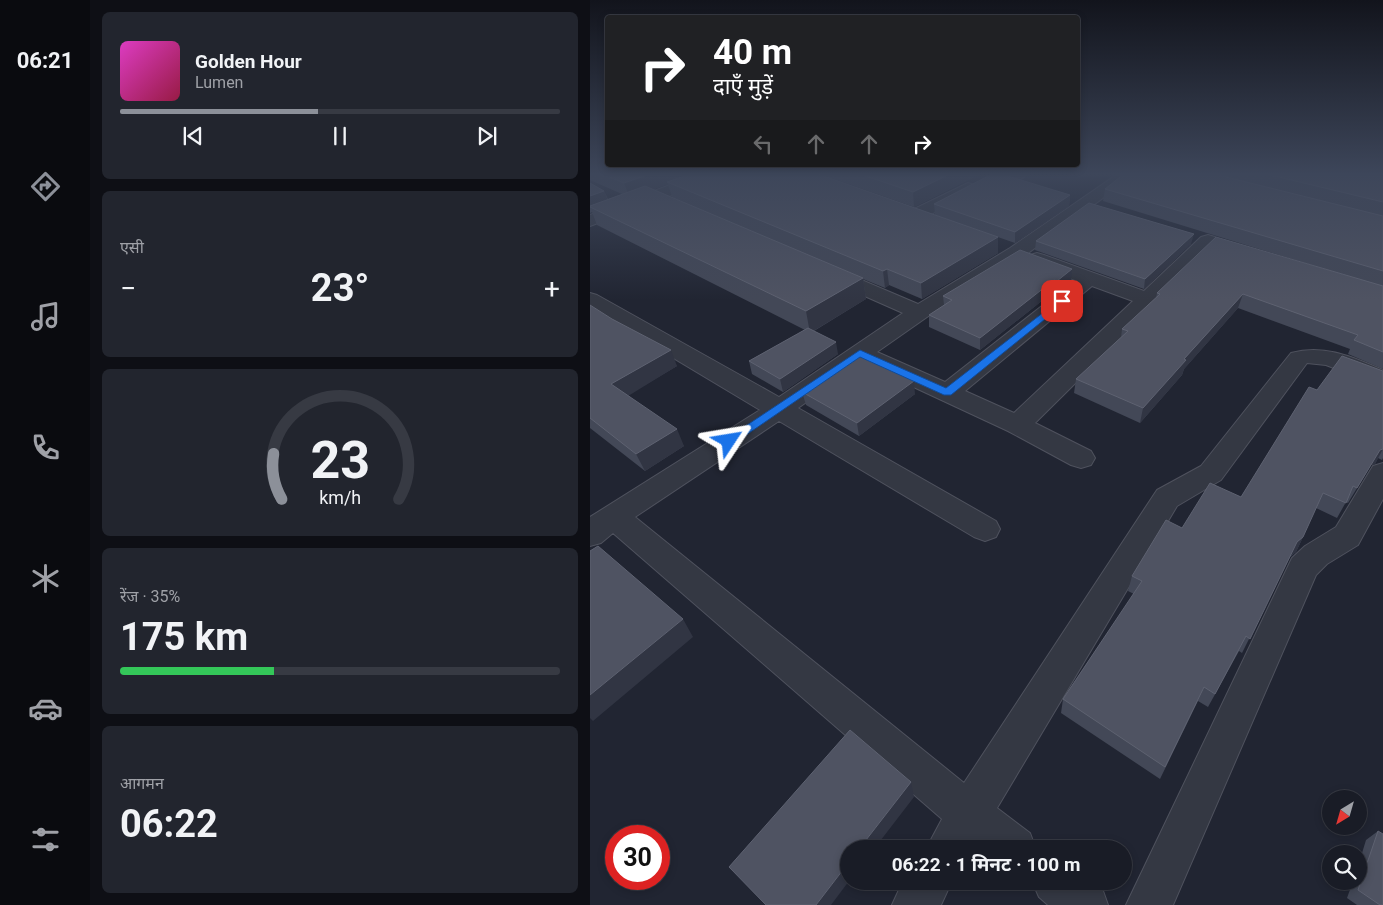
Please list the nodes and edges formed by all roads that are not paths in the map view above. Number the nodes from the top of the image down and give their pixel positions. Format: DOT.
graph roads {
  1 [pos="605,215"];
  2 [pos="916,215"];
  3 [pos="1068,215"];
  4 [pos="590,221"];
  5 [pos="941,224"];
  6 [pos="1207,241"];
  7 [pos="1009,249"];
  8 [pos="817,268"];
  9 [pos="1090,278"];
  10 [pos="590,299"];
  11 [pos="1147,299"];
  12 [pos="919,312"];
  13 [pos="860,353"];
  14 [pos="1383,379"];
  15 [pos="947,393"];
  16 [pos="778,410"];
  17 [pos="1017,425"];
  18 [pos="1080,458"];
  19 [pos="1383,473"];
  20 [pos="598,525"];
  21 [pos="985,529"];
  22 [pos="959,831"];
  23 [pos="986,840"];
  24 [pos="924,890"];
  25 [pos="1066,890"];
  26 [pos="915,905"];
  27 [pos="1085,905"];
  28 [pos="1149,905"];
  1 -- 4 [label="street"];
  2 -- 5 [label="street"];
  3 -- 7 [label="street"];
  6 -- 11 [label="street"];
  7 -- 9 [label="street"];
  7 -- 12 [label="street"];
  8 -- 12 [label="street"];
  9 -- 11 [label="street"];
  9 -- 15 [label="street"];
  10 -- 16 [label="street"];
  11 -- 17 [label="street"];
  12 -- 13 [label="street"];
  13 -- 15 [label="street"];
  13 -- 16 [label="street"];
  14 -- 22 [label="street"];
  15 -- 17 [label="street"];
  16 -- 20 [label="street"];
  16 -- 21 [label="street"];
  17 -- 18 [label="street"];
  19 -- 28 [label="street"];
  20 -- 22 [label="street"];
  22 -- 23 [label="street"];
  24 -- 26 [label="street"];
  25 -- 27 [label="street"];
}
